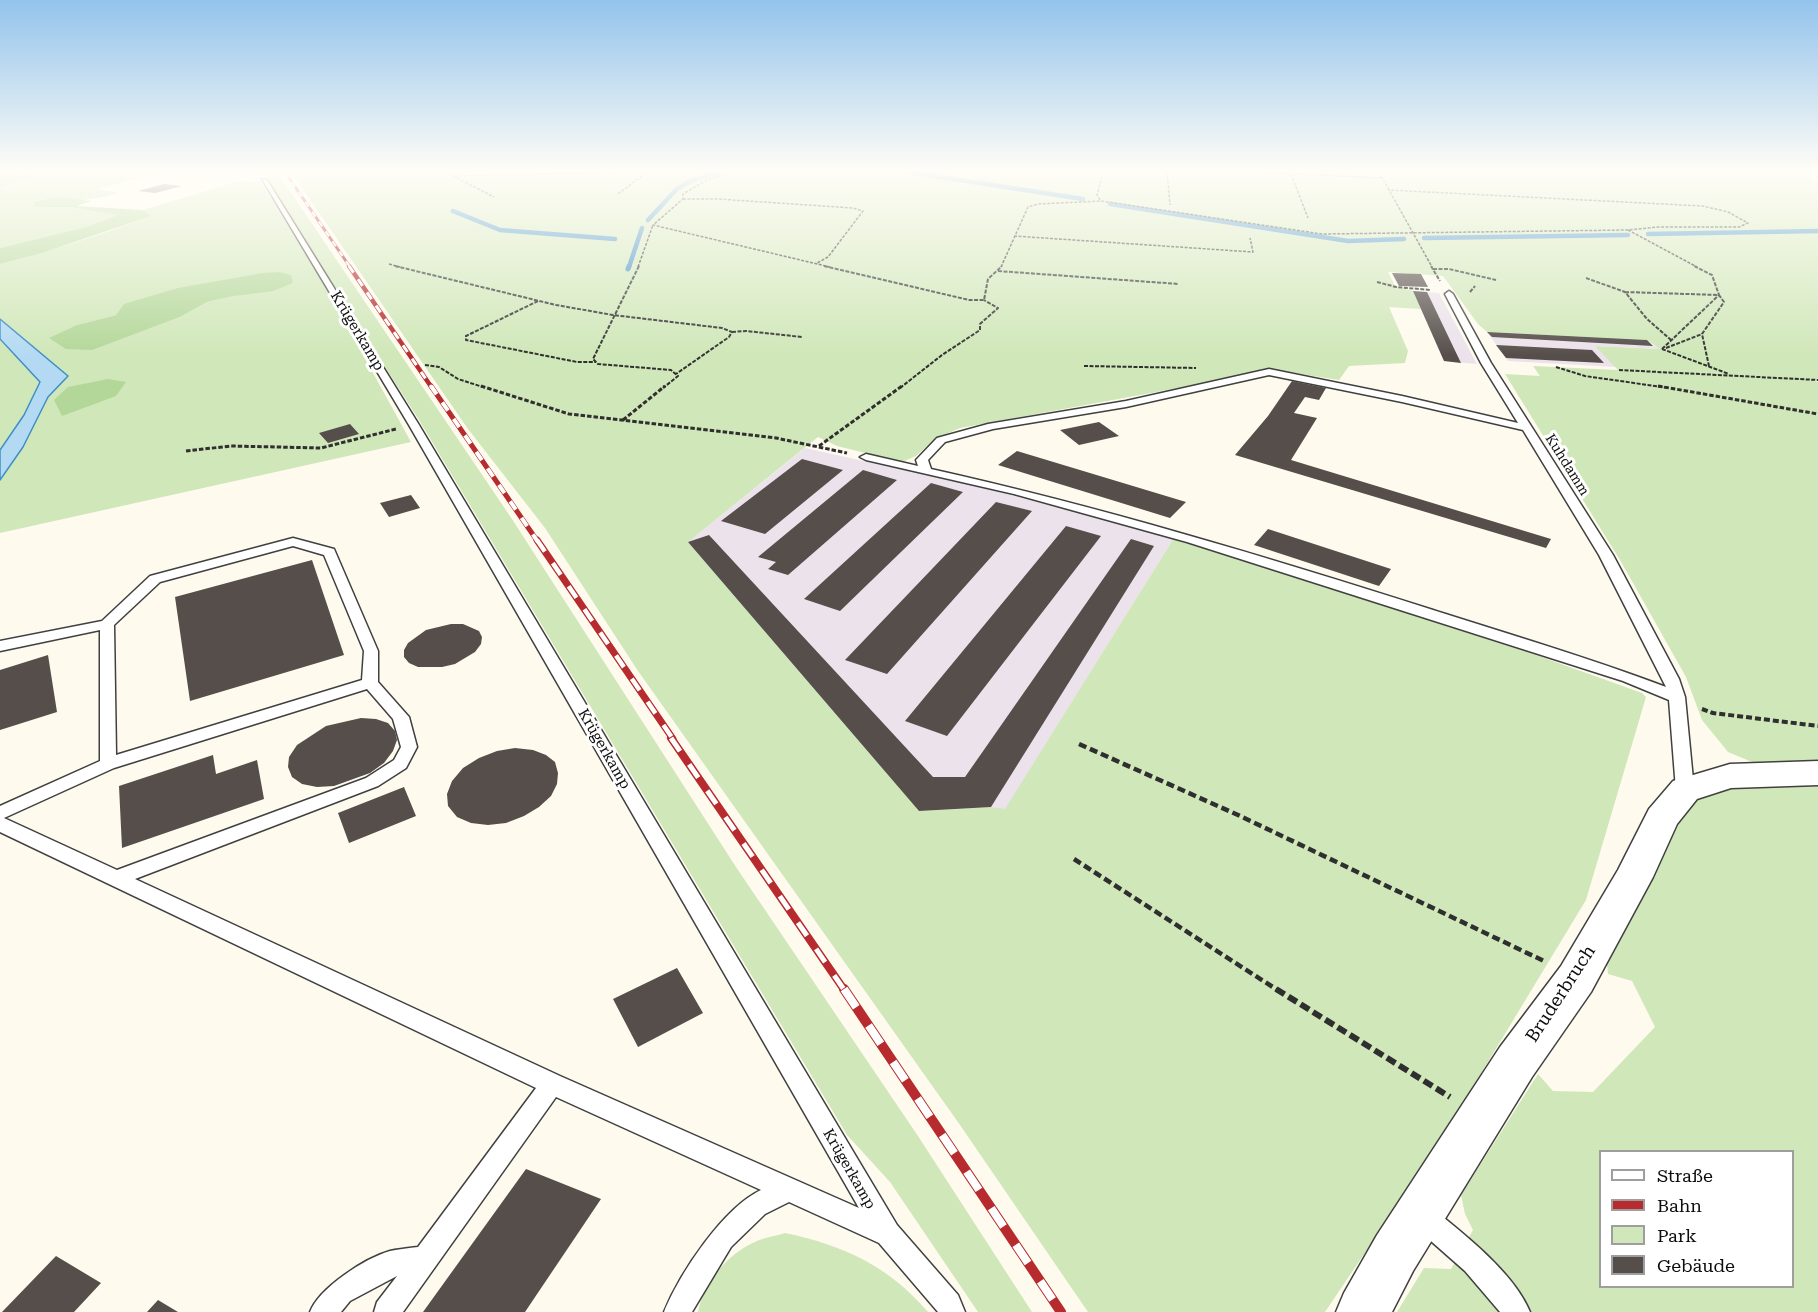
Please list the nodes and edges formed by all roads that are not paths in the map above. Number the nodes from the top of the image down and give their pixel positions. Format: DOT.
graph roads {
  1 [pos="297,233"];
  2 [pos="1448,293"];
  3 [pos="1526,428"];
  4 [pos="866,457"];
  5 [pos="926,471"];
  6 [pos="107,624"];
  7 [pos="0,646"];
  8 [pos="370,683"];
  9 [pos="1677,697"];
  10 [pos="108,764"];
  11 [pos="1818,773"];
  12 [pos="1685,790"];
  13 [pos="0,813"];
  14 [pos="0,824"];
  15 [pos="117,878"];
  16 [pos="552,1084"];
  17 [pos="788,1190"];
  18 [pos="1419,1214"];
  19 [pos="888,1234"];
  20 [pos="424,1259"];
  21 [pos="322,1312"];
  22 [pos="387,1312"];
  23 [pos="677,1312"];
  24 [pos="952,1312"];
  25 [pos="1363,1312"];
  26 [pos="1517,1312"];
  1 -- 19 [label="lane, Krügerkamp"];
  2 -- 3 [label="lane, Kuhdamm"];
  3 -- 5 [label="lane"];
  3 -- 9 [label="lane, Kuhdamm"];
  4 -- 5 [label="lane"];
  5 -- 9 [label="lane"];
  6 -- 7 [label="lane"];
  6 -- 8 [label="lane"];
  6 -- 10 [label="lane"];
  8 -- 10 [label="lane"];
  8 -- 15 [label="lane"];
  9 -- 12 [label="lane, Kuhdamm"];
  10 -- 13 [label="lane"];
  11 -- 12 [label="street"];
  12 -- 18 [label="street, Bruderbruch"];
  14 -- 15 [label="lane"];
  15 -- 16 [label="lane"];
  16 -- 17 [label="lane"];
  16 -- 20 [label="lane"];
  17 -- 19 [label="lane"];
  17 -- 23 [label="lane"];
  18 -- 25 [label="street, Bruderbruch"];
  18 -- 26 [label="lane"];
  19 -- 24 [label="lane, Krügerkamp"];
  20 -- 21 [label="lane"];
  20 -- 22 [label="lane"];
}
